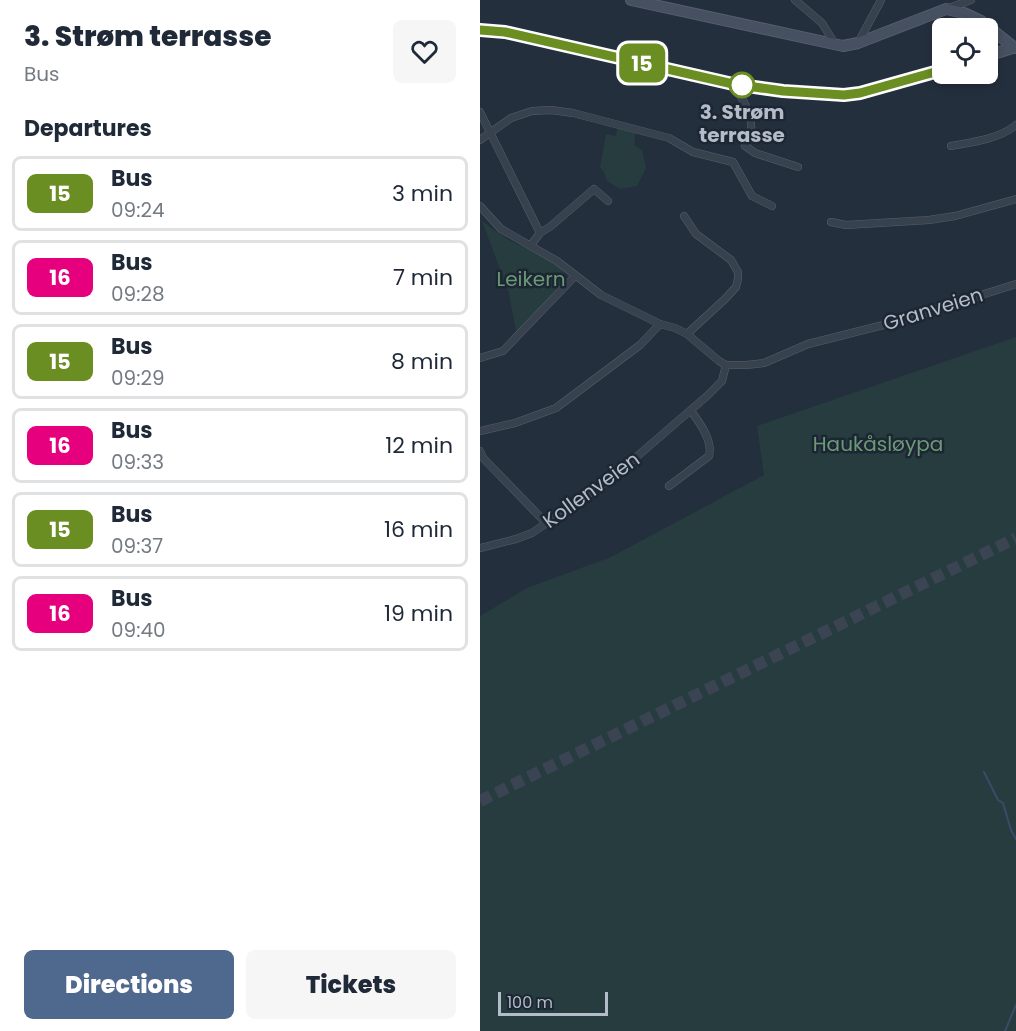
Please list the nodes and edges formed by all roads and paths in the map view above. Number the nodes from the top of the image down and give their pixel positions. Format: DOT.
graph roads {
  1 [pos="631,0"];
  2 [pos="795,0"];
  3 [pos="881,0"];
  4 [pos="971,0"];
  5 [pos="946,9"];
  6 [pos="480,30"];
  7 [pos="858,43"];
  8 [pos="836,45"];
  9 [pos="1015,48"];
  10 [pos="998,53"];
  11 [pos="932,73"];
  12 [pos="733,84"];
  13 [pos="480,112"];
  14 [pos="1016,125"];
  15 [pos="490,132"];
  16 [pos="1007,132"];
  17 [pos="1016,132"];
  18 [pos="480,140"];
  19 [pos="951,146"];
  20 [pos="798,167"];
  21 [pos="1016,199"];
  22 [pos="608,201"];
  23 [pos="480,206"];
  24 [pos="772,206"];
  25 [pos="684,216"];
  26 [pos="831,222"];
  27 [pos="540,233"];
  28 [pos="531,245"];
  29 [pos="575,276"];
  30 [pos="1016,284"];
  31 [pos="660,324"];
  32 [pos="687,334"];
  33 [pos="480,358"];
  34 [pos="726,365"];
  35 [pos="691,411"];
  36 [pos="480,430"];
  37 [pos="480,451"];
  38 [pos="669,486"];
  39 [pos="546,523"];
  40 [pos="480,548"];
  1 -- 8 [label="main road"];
  2 -- 8 [label="street"];
  3 -- 7 [label="street"];
  4 -- 5 [label="street"];
  5 -- 7 [label="main road"];
  5 -- 9 [label="main road"];
  6 -- 12 [label="main road"];
  7 -- 8 [label="main road"];
  9 -- 10 [label="main road"];
  11 -- 12 [label="main road"];
  12 -- 20 [label="street"];
  13 -- 15 [label="street"];
  14 -- 16 [label="street"];
  15 -- 18 [label="street"];
  15 -- 24 [label="street"];
  15 -- 27 [label="street"];
  16 -- 17 [label="street"];
  16 -- 19 [label="street"];
  21 -- 26 [label="street"];
  22 -- 27 [label="street"];
  23 -- 28 [label="street"];
  25 -- 32 [label="street"];
  27 -- 28 [label="street"];
  28 -- 29 [label="street"];
  29 -- 31 [label="street"];
  29 -- 33 [label="street"];
  30 -- 34 [label="street, Granveien"];
  31 -- 32 [label="street"];
  31 -- 36 [label="street"];
  32 -- 34 [label="street"];
  34 -- 35 [label="street, Kollenveien"];
  35 -- 38 [label="street"];
  35 -- 39 [label="street, Kollenveien"];
  37 -- 39 [label="street"];
  39 -- 40 [label="street, Kollenveien"];
}
